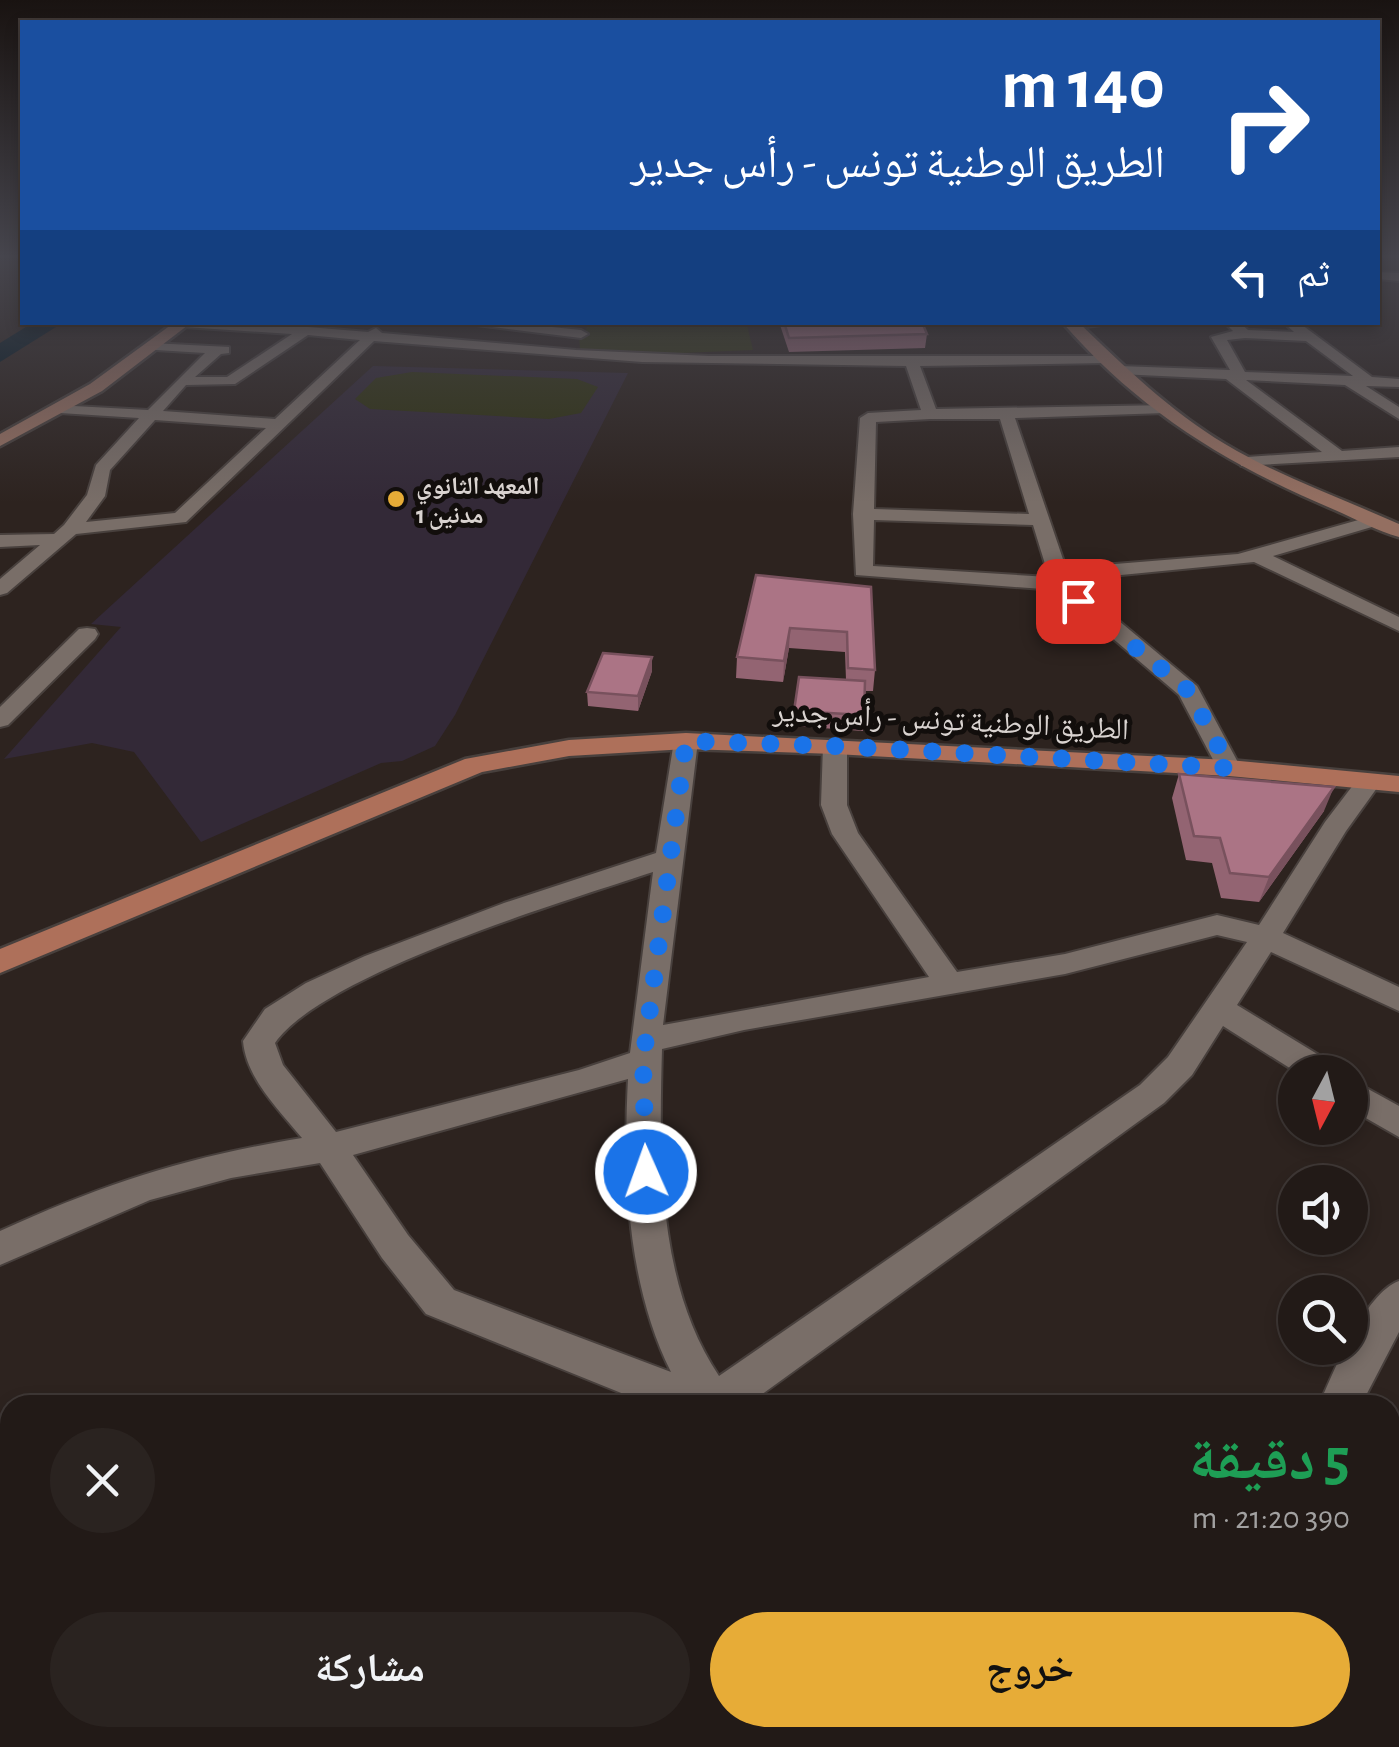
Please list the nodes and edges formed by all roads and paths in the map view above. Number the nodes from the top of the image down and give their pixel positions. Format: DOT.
graph roads {
  1 [pos="163,341"];
  2 [pos="282,341"];
  3 [pos="368,341"];
  4 [pos="391,341"];
  5 [pos="580,341"];
  6 [pos="1087,341"];
  7 [pos="1220,341"];
  8 [pos="1314,341"];
  9 [pos="156,346"];
  10 [pos="252,352"];
  11 [pos="269,353"];
  12 [pos="577,354"];
  13 [pos="912,362"];
  14 [pos="1112,364"];
  15 [pos="1234,374"];
  16 [pos="1348,380"];
  17 [pos="182,381"];
  18 [pos="1368,381"];
  19 [pos="1399,383"];
  20 [pos="60,408"];
  21 [pos="1164,408"];
  22 [pos="930,414"];
  23 [pos="1006,414"];
  24 [pos="1399,414"];
  25 [pos="149,417"];
  26 [pos="282,424"];
  27 [pos="0,441"];
  28 [pos="1399,452"];
  29 [pos="1338,456"];
  30 [pos="1248,462"];
  31 [pos="1399,506"];
  32 [pos="1354,509"];
  33 [pos="862,514"];
  34 [pos="1040,520"];
  35 [pos="1376,520"];
  36 [pos="1399,530"];
  37 [pos="65,534"];
  38 [pos="0,541"];
  39 [pos="1258,556"];
  40 [pos="1059,579"];
  41 [pos="0,589"];
  42 [pos="1399,625"];
  43 [pos="86,634"];
  44 [pos="0,720"];
  45 [pos="686,741"];
  46 [pos="835,746"];
  47 [pos="1230,768"];
  48 [pos="1369,781"];
  49 [pos="1399,784"];
  50 [pos="669,858"];
  51 [pos="1266,936"];
  52 [pos="0,962"];
  53 [pos="950,986"];
  54 [pos="1399,1000"];
  55 [pos="1219,1008"];
  56 [pos="645,1051"];
  57 [pos="1293,1055"];
  58 [pos="1368,1103"];
  59 [pos="1399,1123"];
  60 [pos="328,1148"];
  61 [pos="0,1249"];
  62 [pos="1399,1298"];
  63 [pos="682,1395"];
  64 [pos="708,1395"];
  65 [pos="728,1395"];
  66 [pos="1345,1395"];
  1 -- 9 [label="street"];
  2 -- 11 [label="street"];
  3 -- 26 [label="street"];
  4 -- 12 [label="street"];
  5 -- 12 [label="street"];
  6 -- 14 [label="street"];
  7 -- 15 [label="street"];
  8 -- 18 [label="street"];
  9 -- 17 [label="street"];
  9 -- 20 [label="street"];
  10 -- 11 [label="street"];
  11 -- 17 [label="street"];
  12 -- 13 [label="street"];
  13 -- 14 [label="street"];
  13 -- 22 [label="street"];
  14 -- 15 [label="street"];
  14 -- 21 [label="street"];
  15 -- 16 [label="street"];
  15 -- 29 [label="street"];
  16 -- 18 [label="street"];
  16 -- 24 [label="street"];
  17 -- 25 [label="street"];
  18 -- 19 [label="street"];
  20 -- 25 [label="street"];
  20 -- 27 [label="street"];
  21 -- 23 [label="street"];
  21 -- 30 [label="street"];
  22 -- 23 [label="street"];
  22 -- 33 [label="street"];
  23 -- 34 [label="street"];
  25 -- 26 [label="street"];
  25 -- 37 [label="street"];
  26 -- 37 [label="street"];
  28 -- 29 [label="street"];
  29 -- 30 [label="street"];
  30 -- 32 [label="street"];
  31 -- 32 [label="street"];
  32 -- 35 [label="street"];
  33 -- 34 [label="street"];
  33 -- 40 [label="street"];
  34 -- 40 [label="street"];
  35 -- 36 [label="street"];
  35 -- 39 [label="street"];
  37 -- 38 [label="street"];
  37 -- 41 [label="street"];
  39 -- 40 [label="street"];
  39 -- 42 [label="street"];
  40 -- 47 [label="street"];
  43 -- 44 [label="street"];
  45 -- 46 [label="main road, الطريق الوطنية تونس - رأس جدير"];
  45 -- 50 [label="street"];
  45 -- 52 [label="main road, الطريق الوطنية تونس - رأس جدير"];
  46 -- 47 [label="main road, الطريق الوطنية تونس - رأس جدير"];
  46 -- 53 [label="street"];
  47 -- 48 [label="main road, الطريق الوطنية تونس - رأس جدير"];
  48 -- 49 [label="main road, الطريق الوطنية تونس - رأس جدير"];
  48 -- 51 [label="street"];
  50 -- 56 [label="street"];
  50 -- 60 [label="street"];
  51 -- 53 [label="street"];
  51 -- 54 [label="street"];
  51 -- 55 [label="street"];
  53 -- 56 [label="street"];
  55 -- 57 [label="street"];
  55 -- 65 [label="street"];
  56 -- 60 [label="street"];
  56 -- 64 [label="street"];
  58 -- 59 [label="street"];
  60 -- 61 [label="street"];
  60 -- 63 [label="street"];
  62 -- 66 [label="street"];
}
